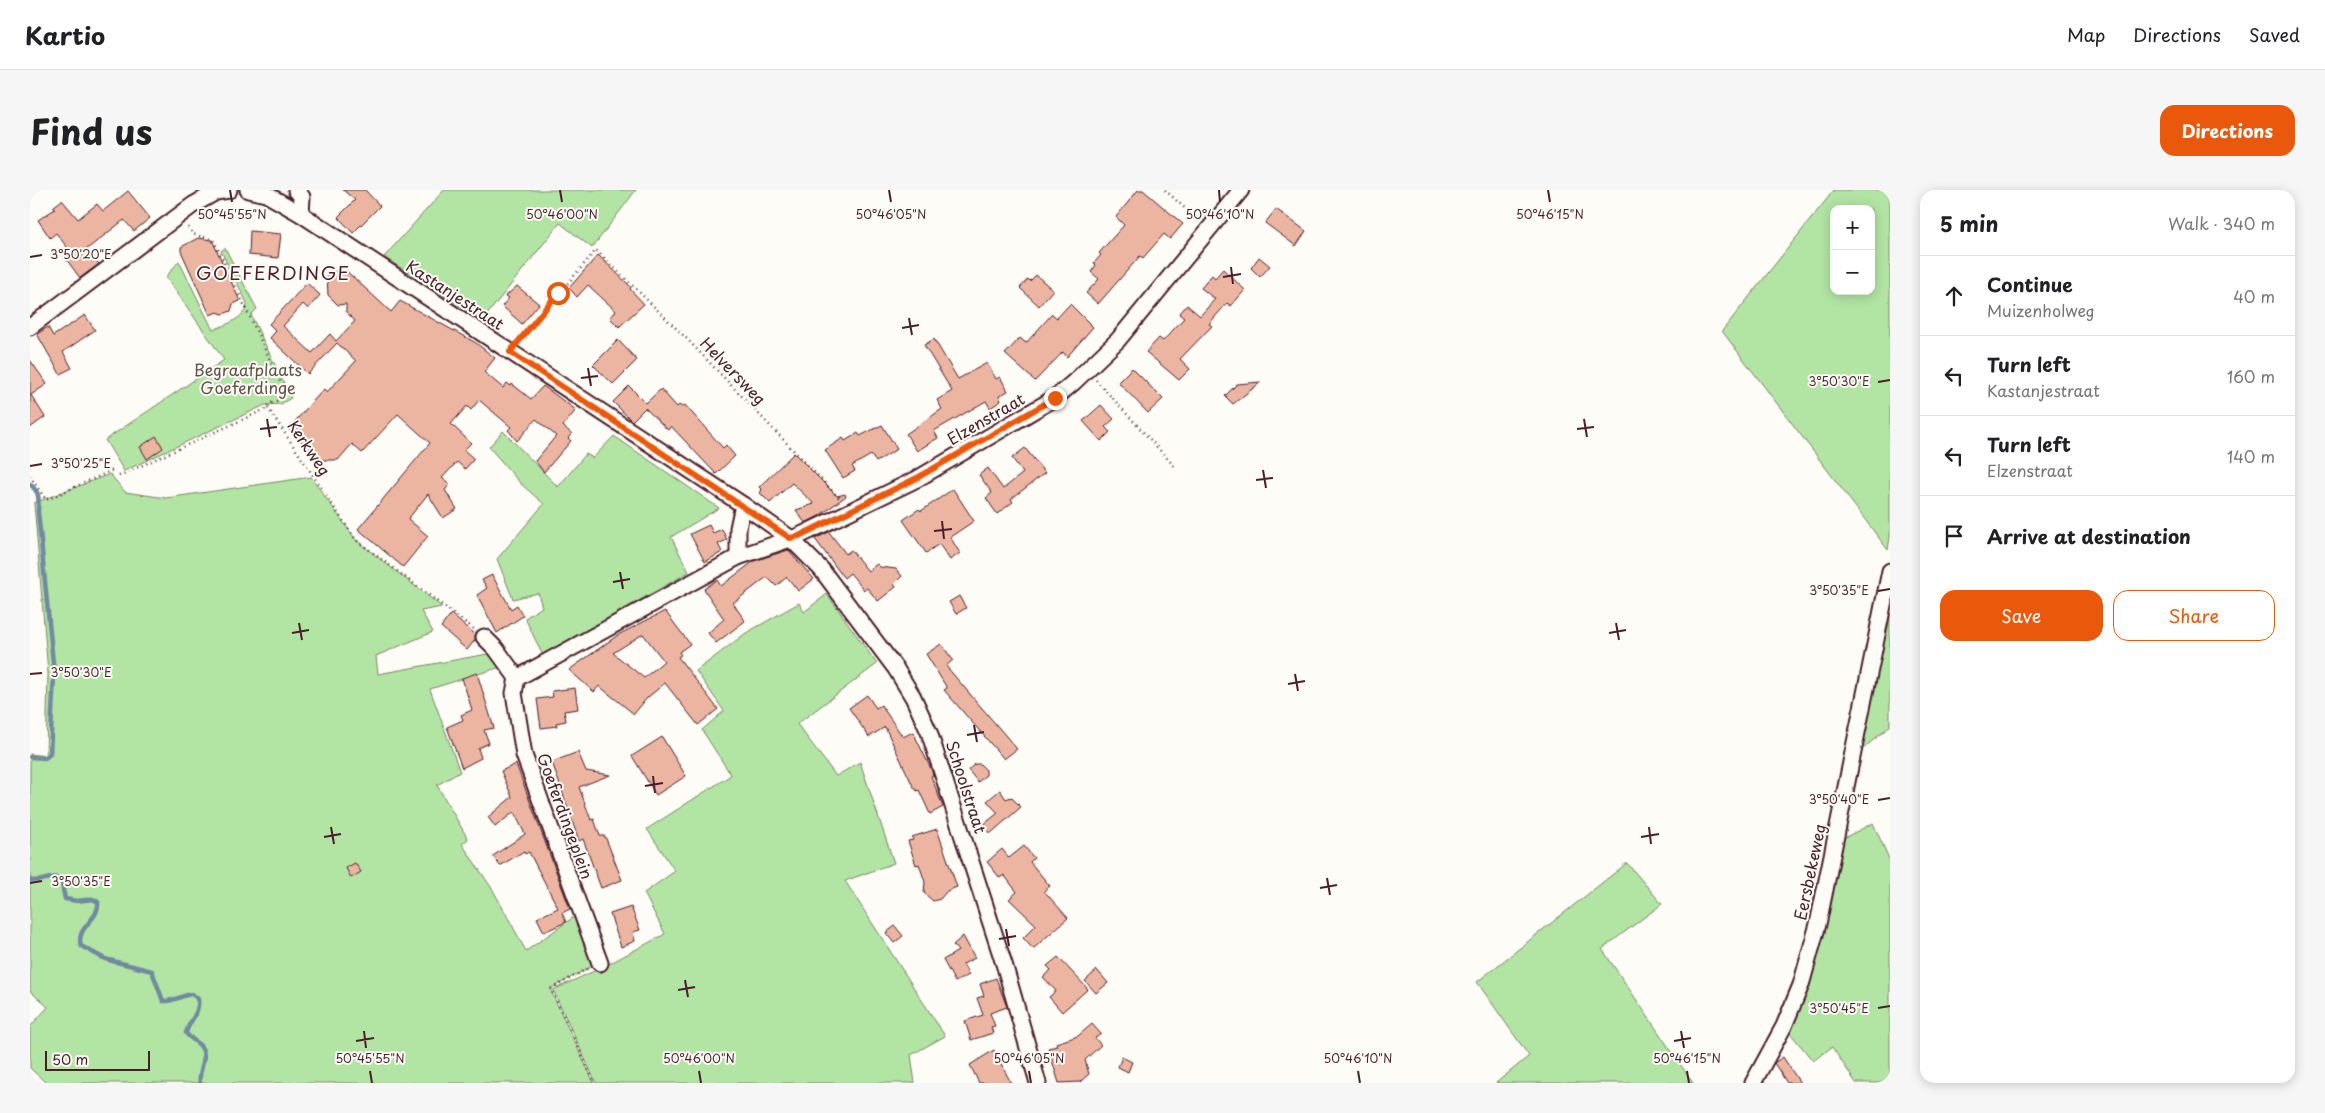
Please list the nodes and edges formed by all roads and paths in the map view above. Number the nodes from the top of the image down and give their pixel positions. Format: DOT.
graph roads {
  1 [pos="248,190"];
  2 [pos="296,190"];
  3 [pos="1165,190"];
  4 [pos="1241,190"];
  5 [pos="220,191"];
  6 [pos="301,214"];
  7 [pos="179,216"];
  8 [pos="1209,230"];
  9 [pos="30,326"];
  10 [pos="510,352"];
  11 [pos="1087,370"];
  12 [pos="268,408"];
  13 [pos="1176,468"];
  14 [pos="113,470"];
  15 [pos="30,476"];
  16 [pos="119,476"];
  17 [pos="743,505"];
  18 [pos="849,512"];
  19 [pos="790,538"];
  20 [pos="738,558"];
  21 [pos="1890,571"];
  22 [pos="484,637"];
  23 [pos="518,678"];
  24 [pos="600,963"];
  25 [pos="595,1083"];
  26 [pos="1038,1083"];
  27 [pos="1753,1083"];
  1 -- 6 [label="street, Kastanjestraat"];
  2 -- 6 [label="street"];
  3 -- 8 [label="path"];
  4 -- 8 [label="street, Elzenstraat"];
  5 -- 7 [label="street"];
  6 -- 10 [label="street, Kastanjestraat"];
  7 -- 9 [label="street"];
  7 -- 12 [label="path"];
  8 -- 11 [label="street, Elzenstraat"];
  10 -- 17 [label="street, Kastanjestraat"];
  10 -- 18 [label="path, Helversweg"];
  11 -- 13 [label="path"];
  11 -- 18 [label="street, Elzenstraat"];
  12 -- 16 [label="path"];
  12 -- 22 [label="path, Kerkweg"];
  14 -- 15 [label="path"];
  17 -- 19 [label="street, Kastanjestraat"];
  17 -- 20 [label="street"];
  18 -- 19 [label="street, Elzenstraat"];
  19 -- 20 [label="street"];
  19 -- 26 [label="street, Schoolstraat"];
  20 -- 23 [label="street"];
  21 -- 27 [label="street, Eersbekeweg"];
  22 -- 23 [label="street"];
  23 -- 24 [label="street, Goeferdingeplein"];
  24 -- 25 [label="path"];
}
